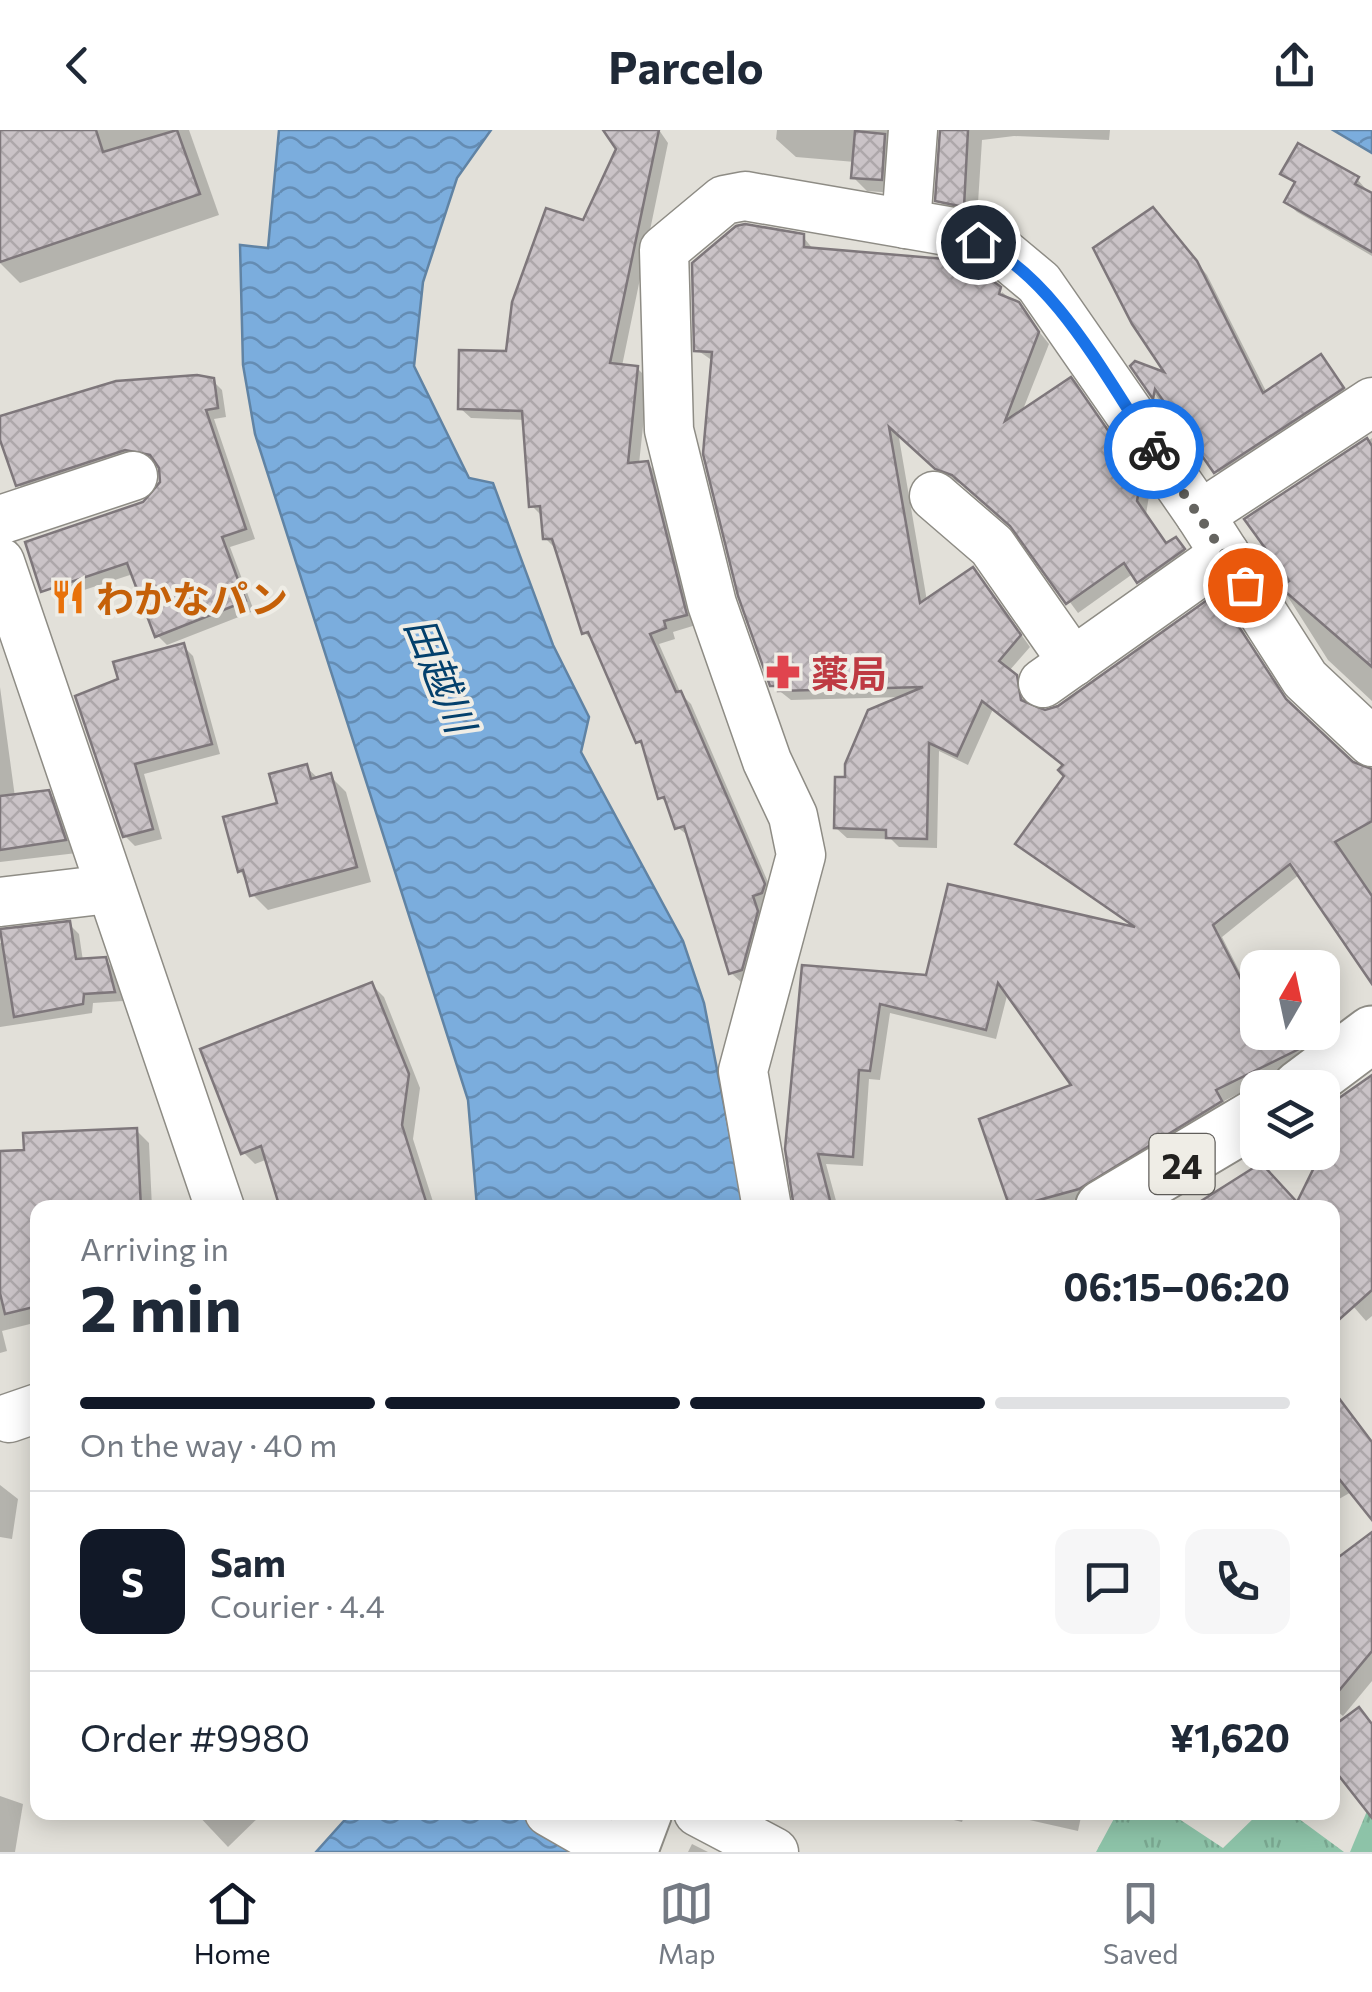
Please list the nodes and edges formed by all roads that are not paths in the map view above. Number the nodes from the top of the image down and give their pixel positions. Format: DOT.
graph roads {
  1 [pos="913,130"];
  2 [pos="906,224"];
  3 [pos="1372,402"];
  4 [pos="133,476"];
  5 [pos="934,496"];
  6 [pos="1200,515"];
  7 [pos="0,520"];
  8 [pos="1226,554"];
  9 [pos="0,562"];
  10 [pos="1372,742"];
  11 [pos="109,890"];
  12 [pos="0,902"];
  13 [pos="1372,1034"];
  14 [pos="1324,1070"];
  15 [pos="1240,1127"];
  16 [pos="217,1200"];
  17 [pos="767,1200"];
  18 [pos="1116,1200"];
  19 [pos="563,1820"];
  20 [pos="637,1820"];
  21 [pos="713,1820"];
  22 [pos="614,1848"];
  23 [pos="774,1852"];
  1 -- 2 [label="street"];
  2 -- 6 [label="street"];
  2 -- 17 [label="street"];
  3 -- 6 [label="street"];
  4 -- 7 [label="street"];
  5 -- 8 [label="street"];
  6 -- 8 [label="street"];
  8 -- 10 [label="street"];
  9 -- 11 [label="street"];
  11 -- 12 [label="street"];
  11 -- 16 [label="street"];
  13 -- 14 [label="main road"];
  15 -- 18 [label="main road, 24"];
  19 -- 22 [label="street"];
  20 -- 22 [label="main road"];
  21 -- 23 [label="street"];
}
